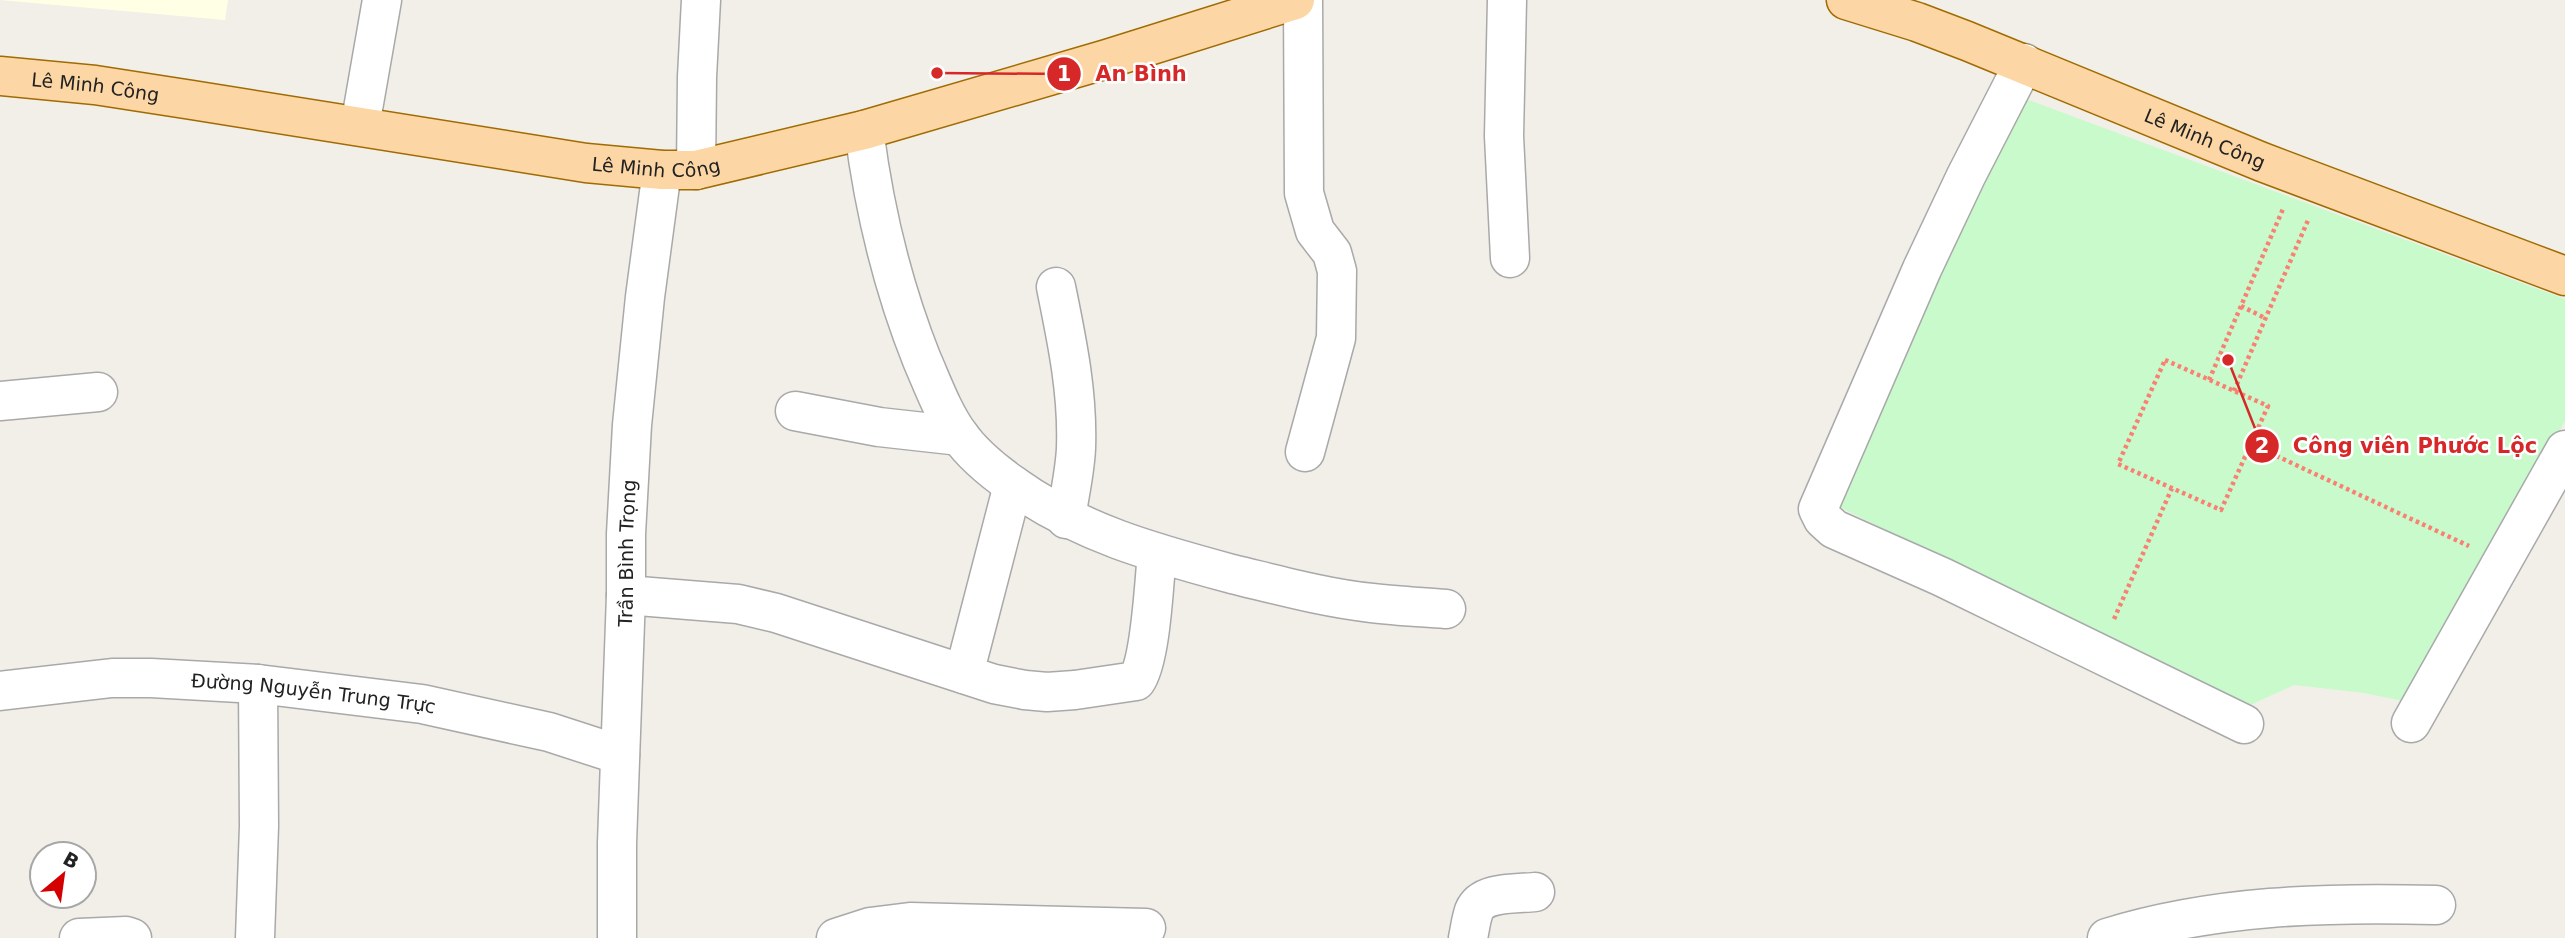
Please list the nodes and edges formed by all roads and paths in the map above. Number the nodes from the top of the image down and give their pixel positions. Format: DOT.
graph roads {
  1 [pos="382,0"];
  2 [pos="701,0"];
  3 [pos="1295,0"];
  4 [pos="1303,0"];
  5 [pos="1507,0"];
  6 [pos="1846,0"];
  7 [pos="2024,63"];
  8 [pos="0,76"];
  9 [pos="360,126"];
  10 [pos="864,130"];
  11 [pos="679,170"];
  12 [pos="2310,181"];
  13 [pos="1510,258"];
  14 [pos="2565,276"];
  15 [pos="1056,287"];
  16 [pos="2241,306"];
  17 [pos="2265,318"];
  18 [pos="2209,380"];
  19 [pos="2234,391"];
  20 [pos="98,393"];
  21 [pos="0,401"];
  22 [pos="795,411"];
  23 [pos="960,436"];
  24 [pos="2251,444"];
  25 [pos="2565,450"];
  26 [pos="1305,452"];
  27 [pos="1013,485"];
  28 [pos="2172,488"];
  29 [pos="1066,519"];
  30 [pos="1157,553"];
  31 [pos="2502,561"];
  32 [pos="626,595"];
  33 [pos="1446,609"];
  34 [pos="2110,627"];
  35 [pos="964,674"];
  36 [pos="258,684"];
  37 [pos="0,691"];
  38 [pos="2244,723"];
  39 [pos="2411,723"];
  40 [pos="620,755"];
  41 [pos="1535,892"];
  42 [pos="2436,905"];
  43 [pos="1146,928"];
  44 [pos="79,938"];
  45 [pos="132,938"];
  46 [pos="255,938"];
  47 [pos="617,938"];
  48 [pos="835,938"];
  49 [pos="1468,938"];
  50 [pos="2107,938"];
  1 -- 9 [label="street"];
  2 -- 11 [label="street, Trần Bình Trọng"];
  3 -- 10 [label="main road, Lê Minh Công"];
  4 -- 26 [label="street"];
  5 -- 13 [label="street"];
  6 -- 7 [label="main road, Lê Minh Công"];
  7 -- 12 [label="main road, Lê Minh Công"];
  7 -- 38 [label="street"];
  8 -- 9 [label="main road, Lê Minh Công"];
  9 -- 11 [label="main road, Lê Minh Công"];
  10 -- 11 [label="main road, Lê Minh Công"];
  10 -- 23 [label="street"];
  11 -- 32 [label="street, Trần Bình Trọng"];
  12 -- 14 [label="main road, Lê Minh Công"];
  12 -- 16 [label="path"];
  12 -- 17 [label="path"];
  15 -- 29 [label="street"];
  16 -- 17 [label="path"];
  16 -- 18 [label="path"];
  17 -- 19 [label="path"];
  18 -- 19 [label="path"];
  18 -- 28 [label="path"];
  19 -- 24 [label="path"];
  20 -- 21 [label="street"];
  22 -- 23 [label="street"];
  23 -- 27 [label="street"];
  24 -- 28 [label="path"];
  24 -- 31 [label="path"];
  25 -- 31 [label="street"];
  27 -- 29 [label="street"];
  27 -- 35 [label="street"];
  28 -- 34 [label="path"];
  29 -- 30 [label="street"];
  30 -- 33 [label="street"];
  30 -- 35 [label="street"];
  31 -- 39 [label="street"];
  32 -- 35 [label="street"];
  32 -- 40 [label="street, Trần Bình Trọng"];
  36 -- 37 [label="street, Đường Nguyễn Trung Trực"];
  36 -- 40 [label="street, Đường Nguyễn Trung Trực"];
  36 -- 46 [label="street"];
  40 -- 47 [label="street, Trần Bình Trọng"];
  41 -- 49 [label="street"];
  42 -- 50 [label="street"];
  43 -- 48 [label="street"];
  44 -- 45 [label="street"];
}
